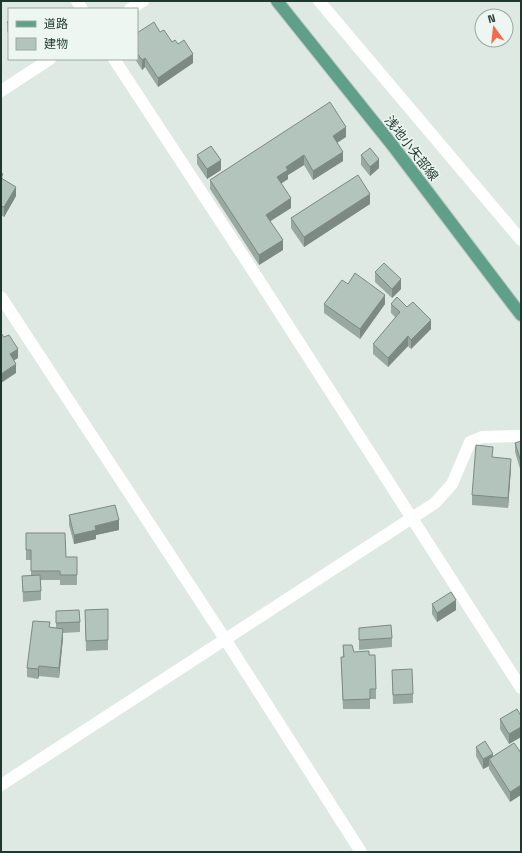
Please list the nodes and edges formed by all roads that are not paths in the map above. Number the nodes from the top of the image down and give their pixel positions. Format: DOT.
graph roads {
  1 [pos="143,1"];
  2 [pos="277,1"];
  3 [pos="319,1"];
  4 [pos="132,8"];
  5 [pos="48,60"];
  6 [pos="115,60"];
  7 [pos="1,91"];
  8 [pos="521,240"];
  9 [pos="1,297"];
  10 [pos="6,316"];
  11 [pos="521,316"];
  12 [pos="521,436"];
  13 [pos="412,518"];
  14 [pos="225,639"];
  15 [pos="521,688"];
  16 [pos="1,785"];
  17 [pos="361,852"];
  1 -- 4 [label="street"];
  2 -- 11 [label="main road, 浅地小矢部線"];
  3 -- 8 [label="street"];
  5 -- 7 [label="street"];
  6 -- 13 [label="street"];
  9 -- 10 [label="street"];
  10 -- 14 [label="street"];
  12 -- 13 [label="street"];
  13 -- 14 [label="street"];
  13 -- 15 [label="street"];
  14 -- 16 [label="street"];
  14 -- 17 [label="street"];
}
